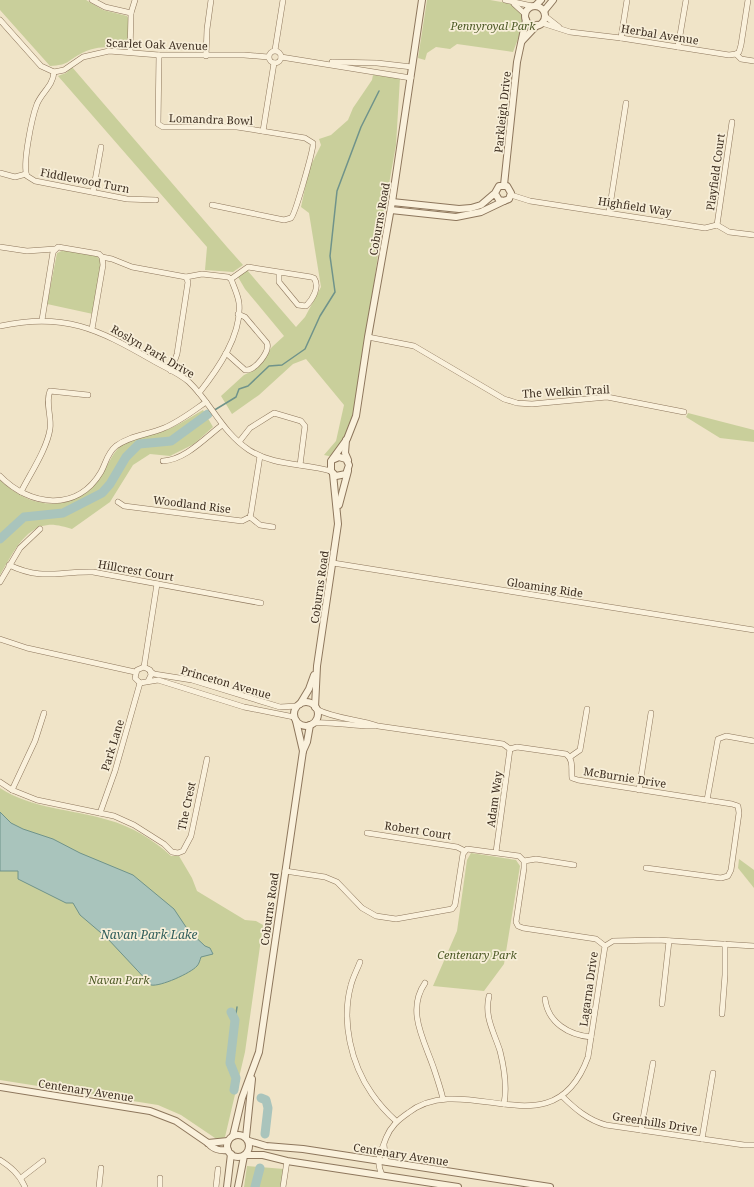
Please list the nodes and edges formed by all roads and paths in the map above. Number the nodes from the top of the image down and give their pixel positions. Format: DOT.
graph roads {
  1 [pos="92,0"];
  2 [pos="135,0"];
  3 [pos="211,0"];
  4 [pos="283,0"];
  5 [pos="422,0"];
  6 [pos="505,0"];
  7 [pos="541,0"];
  8 [pos="553,0"];
  9 [pos="627,0"];
  10 [pos="686,0"];
  11 [pos="748,0"];
  12 [pos="514,3"];
  13 [pos="534,6"];
  14 [pos="131,13"];
  15 [pos="544,14"];
  16 [pos="526,17"];
  17 [pos="0,20"];
  18 [pos="540,24"];
  19 [pos="561,29"];
  20 [pos="621,38"];
  21 [pos="521,42"];
  22 [pos="678,47"];
  23 [pos="275,50"];
  24 [pos="130,52"];
  25 [pos="736,54"];
  26 [pos="158,55"];
  27 [pos="206,56"];
  28 [pos="268,57"];
  29 [pos="281,57"];
  30 [pos="317,61"];
  31 [pos="754,61"];
  32 [pos="274,63"];
  33 [pos="412,67"];
  34 [pos="54,72"];
  35 [pos="411,78"];
  36 [pos="626,103"];
  37 [pos="732,122"];
  38 [pos="263,131"];
  39 [pos="101,148"];
  40 [pos="0,173"];
  41 [pos="26,174"];
  42 [pos="504,185"];
  43 [pos="93,192"];
  44 [pos="495,193"];
  45 [pos="511,194"];
  46 [pos="156,200"];
  47 [pos="504,201"];
  48 [pos="392,202"];
  49 [pos="212,205"];
  50 [pos="391,210"];
  51 [pos="609,212"];
  52 [pos="717,225"];
  53 [pos="754,235"];
  54 [pos="0,247"];
  55 [pos="55,249"];
  56 [pos="102,257"];
  57 [pos="279,272"];
  58 [pos="186,277"];
  59 [pos="231,279"];
  60 [pos="238,314"];
  61 [pos="42,320"];
  62 [pos="0,326"];
  63 [pos="92,329"];
  64 [pos="368,337"];
  65 [pos="226,353"];
  66 [pos="170,370"];
  67 [pos="199,393"];
  68 [pos="88,395"];
  69 [pos="206,402"];
  70 [pos="684,412"];
  71 [pos="222,425"];
  72 [pos="347,439"];
  73 [pos="239,442"];
  74 [pos="260,456"];
  75 [pos="162,461"];
  76 [pos="332,461"];
  77 [pos="348,462"];
  78 [pos="300,465"];
  79 [pos="315,466"];
  80 [pos="348,471"];
  81 [pos="332,472"];
  82 [pos="0,476"];
  83 [pos="21,492"];
  84 [pos="118,502"];
  85 [pos="338,512"];
  86 [pos="250,518"];
  87 [pos="273,528"];
  88 [pos="40,529"];
  89 [pos="333,563"];
  90 [pos="9,565"];
  91 [pos="0,582"];
  92 [pos="158,584"];
  93 [pos="261,603"];
  94 [pos="754,630"];
  95 [pos="0,639"];
  96 [pos="317,666"];
  97 [pos="144,667"];
  98 [pos="150,670"];
  99 [pos="135,672"];
  100 [pos="148,681"];
  101 [pos="140,683"];
  102 [pos="299,705"];
  103 [pos="316,708"];
  104 [pos="587,709"];
  105 [pos="44,713"];
  106 [pos="651,713"];
  107 [pos="295,719"];
  108 [pos="312,724"];
  109 [pos="378,726"];
  110 [pos="754,741"];
  111 [pos="510,749"];
  112 [pos="303,751"];
  113 [pos="570,757"];
  114 [pos="207,759"];
  115 [pos="0,782"];
  116 [pos="12,790"];
  117 [pos="639,790"];
  118 [pos="708,800"];
  119 [pos="100,813"];
  120 [pos="367,833"];
  121 [pos="465,851"];
  122 [pos="496,852"];
  123 [pos="524,861"];
  124 [pos="574,865"];
  125 [pos="646,868"];
  126 [pos="285,871"];
  127 [pos="670,940"];
  128 [pos="725,944"];
  129 [pos="605,946"];
  130 [pos="754,946"];
  131 [pos="360,962"];
  132 [pos="425,983"];
  133 [pos="489,996"];
  134 [pos="545,999"];
  135 [pos="662,1004"];
  136 [pos="722,1014"];
  137 [pos="591,1037"];
  138 [pos="653,1063"];
  139 [pos="253,1070"];
  140 [pos="713,1073"];
  141 [pos="0,1087"];
  142 [pos="562,1096"];
  143 [pos="443,1099"];
  144 [pos="504,1104"];
  145 [pos="396,1121"];
  146 [pos="641,1130"];
  147 [pos="233,1136"];
  148 [pos="247,1139"];
  149 [pos="702,1139"];
  150 [pos="228,1141"];
  151 [pos="208,1143"];
  152 [pos="384,1144"];
  153 [pos="754,1145"];
  154 [pos="229,1152"];
  155 [pos="318,1152"];
  156 [pos="245,1155"];
  157 [pos="0,1160"];
  158 [pos="43,1161"];
  159 [pos="288,1161"];
  160 [pos="377,1161"];
  161 [pos="386,1162"];
  162 [pos="101,1168"];
  163 [pos="218,1169"];
  164 [pos="340,1169"];
  165 [pos="382,1175"];
  166 [pos="21,1178"];
  167 [pos="160,1178"];
  168 [pos="503,1180"];
  169 [pos="421,1184"];
  170 [pos="25,1187"];
  171 [pos="99,1187"];
  172 [pos="160,1187"];
  173 [pos="216,1187"];
  174 [pos="227,1187"];
  175 [pos="238,1187"];
  176 [pos="283,1187"];
  177 [pos="458,1187"];
  178 [pos="499,1187"];
  179 [pos="550,1187"];
  1 -- 14 [label="street"];
  2 -- 14 [label="street"];
  3 -- 27 [label="street"];
  4 -- 23 [label="street"];
  5 -- 33 [label="street, Coburns Road"];
  6 -- 12 [label="street"];
  7 -- 13 [label="street"];
  8 -- 15 [label="street"];
  9 -- 20 [label="street"];
  10 -- 22 [label="street"];
  11 -- 25 [label="street"];
  12 -- 13 [label="street"];
  12 -- 16 [label="street"];
  13 -- 15 [label="street"];
  13 -- 16 [label="street"];
  14 -- 24 [label="street"];
  15 -- 18 [label="street"];
  15 -- 19 [label="street, Herbal Avenue"];
  16 -- 18 [label="street"];
  16 -- 21 [label="street, Parkleigh Drive"];
  17 -- 34 [label="street"];
  18 -- 19 [label="street, Herbal Avenue"];
  18 -- 21 [label="street"];
  19 -- 20 [label="street, Herbal Avenue"];
  20 -- 22 [label="street, Herbal Avenue"];
  21 -- 42 [label="street, Parkleigh Drive"];
  22 -- 25 [label="street, Herbal Avenue"];
  23 -- 28 [label="street"];
  23 -- 29 [label="street"];
  24 -- 26 [label="street, Scarlet Oak Avenue"];
  24 -- 34 [label="street, Scarlet Oak Avenue"];
  25 -- 31 [label="street, Herbal Avenue"];
  26 -- 27 [label="street, Scarlet Oak Avenue"];
  26 -- 38 [label="street, Lomandra Bowl"];
  27 -- 28 [label="street, Scarlet Oak Avenue"];
  28 -- 32 [label="street"];
  29 -- 30 [label="street"];
  29 -- 32 [label="street"];
  30 -- 33 [label="street"];
  30 -- 35 [label="street"];
  32 -- 38 [label="street"];
  33 -- 35 [label="street, Coburns Road"];
  34 -- 41 [label="street, Fiddlewood Turn"];
  35 -- 48 [label="street, Coburns Road"];
  36 -- 51 [label="street"];
  37 -- 52 [label="street, Playfield Court"];
  38 -- 49 [label="street, Lomandra Bowl"];
  39 -- 43 [label="street"];
  40 -- 41 [label="street"];
  41 -- 43 [label="street, Fiddlewood Turn"];
  42 -- 44 [label="street"];
  42 -- 45 [label="street"];
  43 -- 46 [label="street, Fiddlewood Turn"];
  44 -- 47 [label="street"];
  44 -- 48 [label="street"];
  45 -- 47 [label="street"];
  45 -- 51 [label="street, Highfield Way"];
  47 -- 50 [label="street"];
  48 -- 50 [label="street, Coburns Road"];
  50 -- 64 [label="street, Coburns Road"];
  51 -- 52 [label="street, Highfield Way"];
  52 -- 53 [label="street, Highfield Way"];
  54 -- 55 [label="street"];
  55 -- 56 [label="street"];
  55 -- 61 [label="street"];
  56 -- 58 [label="street"];
  56 -- 63 [label="street"];
  57 -- 57 [label="street"];
  57 -- 59 [label="street"];
  58 -- 59 [label="street"];
  58 -- 66 [label="street"];
  59 -- 60 [label="street, Roslyn Park Drive"];
  60 -- 65 [label="street, Roslyn Park Drive"];
  60 -- 65 [label="street"];
  61 -- 62 [label="street, Roslyn Park Drive"];
  61 -- 63 [label="street, Roslyn Park Drive"];
  63 -- 66 [label="street, Roslyn Park Drive"];
  64 -- 70 [label="street, The Welkin Trail"];
  64 -- 72 [label="street, Coburns Road"];
  65 -- 67 [label="street, Roslyn Park Drive"];
  66 -- 67 [label="street, Roslyn Park Drive"];
  67 -- 69 [label="street, Roslyn Park Drive"];
  68 -- 83 [label="street"];
  69 -- 71 [label="street, Roslyn Park Drive"];
  69 -- 83 [label="street"];
  71 -- 73 [label="street, Roslyn Park Drive"];
  71 -- 75 [label="street"];
  72 -- 76 [label="street, Coburns Road"];
  72 -- 77 [label="street, Coburns Road"];
  73 -- 74 [label="street, Roslyn Park Drive"];
  73 -- 78 [label="street"];
  74 -- 78 [label="street, Roslyn Park Drive"];
  74 -- 86 [label="street"];
  76 -- 77 [label="street"];
  76 -- 79 [label="street, Roslyn Park Drive"];
  76 -- 81 [label="street"];
  77 -- 80 [label="street"];
  78 -- 79 [label="street, Roslyn Park Drive"];
  79 -- 81 [label="street, Roslyn Park Drive"];
  80 -- 81 [label="street"];
  80 -- 85 [label="street, Coburns Road"];
  81 -- 85 [label="street, Coburns Road"];
  82 -- 83 [label="street"];
  84 -- 86 [label="street, Woodland Rise"];
  85 -- 89 [label="street, Coburns Road"];
  86 -- 87 [label="street"];
  88 -- 90 [label="street"];
  89 -- 94 [label="street, Gloaming Ride"];
  89 -- 96 [label="street, Coburns Road"];
  90 -- 91 [label="street"];
  90 -- 92 [label="street, Hillcrest Court"];
  92 -- 93 [label="street, Hillcrest Court"];
  92 -- 97 [label="street"];
  95 -- 99 [label="street"];
  96 -- 102 [label="street, Coburns Road"];
  96 -- 103 [label="street, Coburns Road"];
  97 -- 98 [label="street"];
  97 -- 99 [label="street"];
  98 -- 100 [label="street"];
  98 -- 102 [label="street, Princeton Avenue"];
  99 -- 101 [label="street"];
  100 -- 101 [label="street"];
  100 -- 107 [label="street, Princeton Avenue"];
  101 -- 119 [label="street, Park Lane"];
  102 -- 103 [label="street"];
  102 -- 107 [label="street"];
  103 -- 108 [label="street"];
  103 -- 109 [label="street, McBurnie Drive"];
  104 -- 113 [label="street"];
  105 -- 116 [label="street"];
  106 -- 117 [label="street"];
  107 -- 108 [label="street"];
  107 -- 112 [label="street, Coburns Road"];
  108 -- 109 [label="street, McBurnie Drive"];
  108 -- 112 [label="street, Coburns Road"];
  109 -- 111 [label="street, McBurnie Drive"];
  110 -- 118 [label="street"];
  111 -- 113 [label="street, McBurnie Drive"];
  111 -- 122 [label="street, Adam Way"];
  112 -- 126 [label="street, Coburns Road"];
  113 -- 117 [label="street, McBurnie Drive"];
  114 -- 119 [label="street, The Crest"];
  115 -- 116 [label="street"];
  116 -- 119 [label="street"];
  117 -- 118 [label="street, McBurnie Drive"];
  118 -- 125 [label="street, McBurnie Drive"];
  120 -- 121 [label="street, Robert Court"];
  121 -- 122 [label="street"];
  121 -- 126 [label="street"];
  122 -- 123 [label="street"];
  123 -- 124 [label="street"];
  123 -- 129 [label="street, Lagarna Drive"];
  126 -- 139 [label="street, Coburns Road"];
  127 -- 128 [label="street"];
  127 -- 129 [label="street"];
  127 -- 135 [label="street"];
  128 -- 130 [label="street"];
  128 -- 136 [label="street"];
  129 -- 137 [label="street, Lagarna Drive"];
  131 -- 145 [label="street"];
  132 -- 143 [label="street"];
  133 -- 144 [label="street"];
  134 -- 137 [label="street"];
  137 -- 142 [label="street, Lagarna Drive"];
  138 -- 146 [label="street"];
  139 -- 147 [label="street, Coburns Road"];
  139 -- 148 [label="street, Coburns Road"];
  140 -- 149 [label="street"];
  141 -- 151 [label="street, Centenary Avenue"];
  142 -- 144 [label="street, Lagarna Drive"];
  142 -- 146 [label="street, Greenhills Drive"];
  143 -- 144 [label="street, Lagarna Drive"];
  143 -- 145 [label="street, Lagarna Drive"];
  145 -- 152 [label="street, Lagarna Drive"];
  146 -- 149 [label="street, Greenhills Drive"];
  147 -- 148 [label="street"];
  147 -- 150 [label="street"];
  148 -- 155 [label="street, Centenary Avenue"];
  148 -- 156 [label="street"];
  149 -- 153 [label="street, Greenhills Drive"];
  150 -- 151 [label="street"];
  150 -- 154 [label="street"];
  151 -- 154 [label="street, Centenary Avenue"];
  152 -- 160 [label="street, Lagarna Drive"];
  152 -- 161 [label="street"];
  154 -- 156 [label="street"];
  154 -- 174 [label="street"];
  155 -- 160 [label="street, Centenary Avenue"];
  155 -- 164 [label="street"];
  156 -- 159 [label="street"];
  156 -- 175 [label="street"];
  157 -- 166 [label="street"];
  158 -- 166 [label="street"];
  159 -- 164 [label="street"];
  159 -- 176 [label="street"];
  160 -- 161 [label="street, Centenary Avenue"];
  160 -- 165 [label="street"];
  161 -- 168 [label="street, Centenary Avenue"];
  162 -- 171 [label="street"];
  163 -- 173 [label="street"];
  164 -- 165 [label="street"];
  165 -- 169 [label="street"];
  166 -- 170 [label="street"];
  167 -- 172 [label="street"];
  168 -- 178 [label="street"];
  168 -- 179 [label="street, Centenary Avenue"];
  169 -- 177 [label="street"];
}
